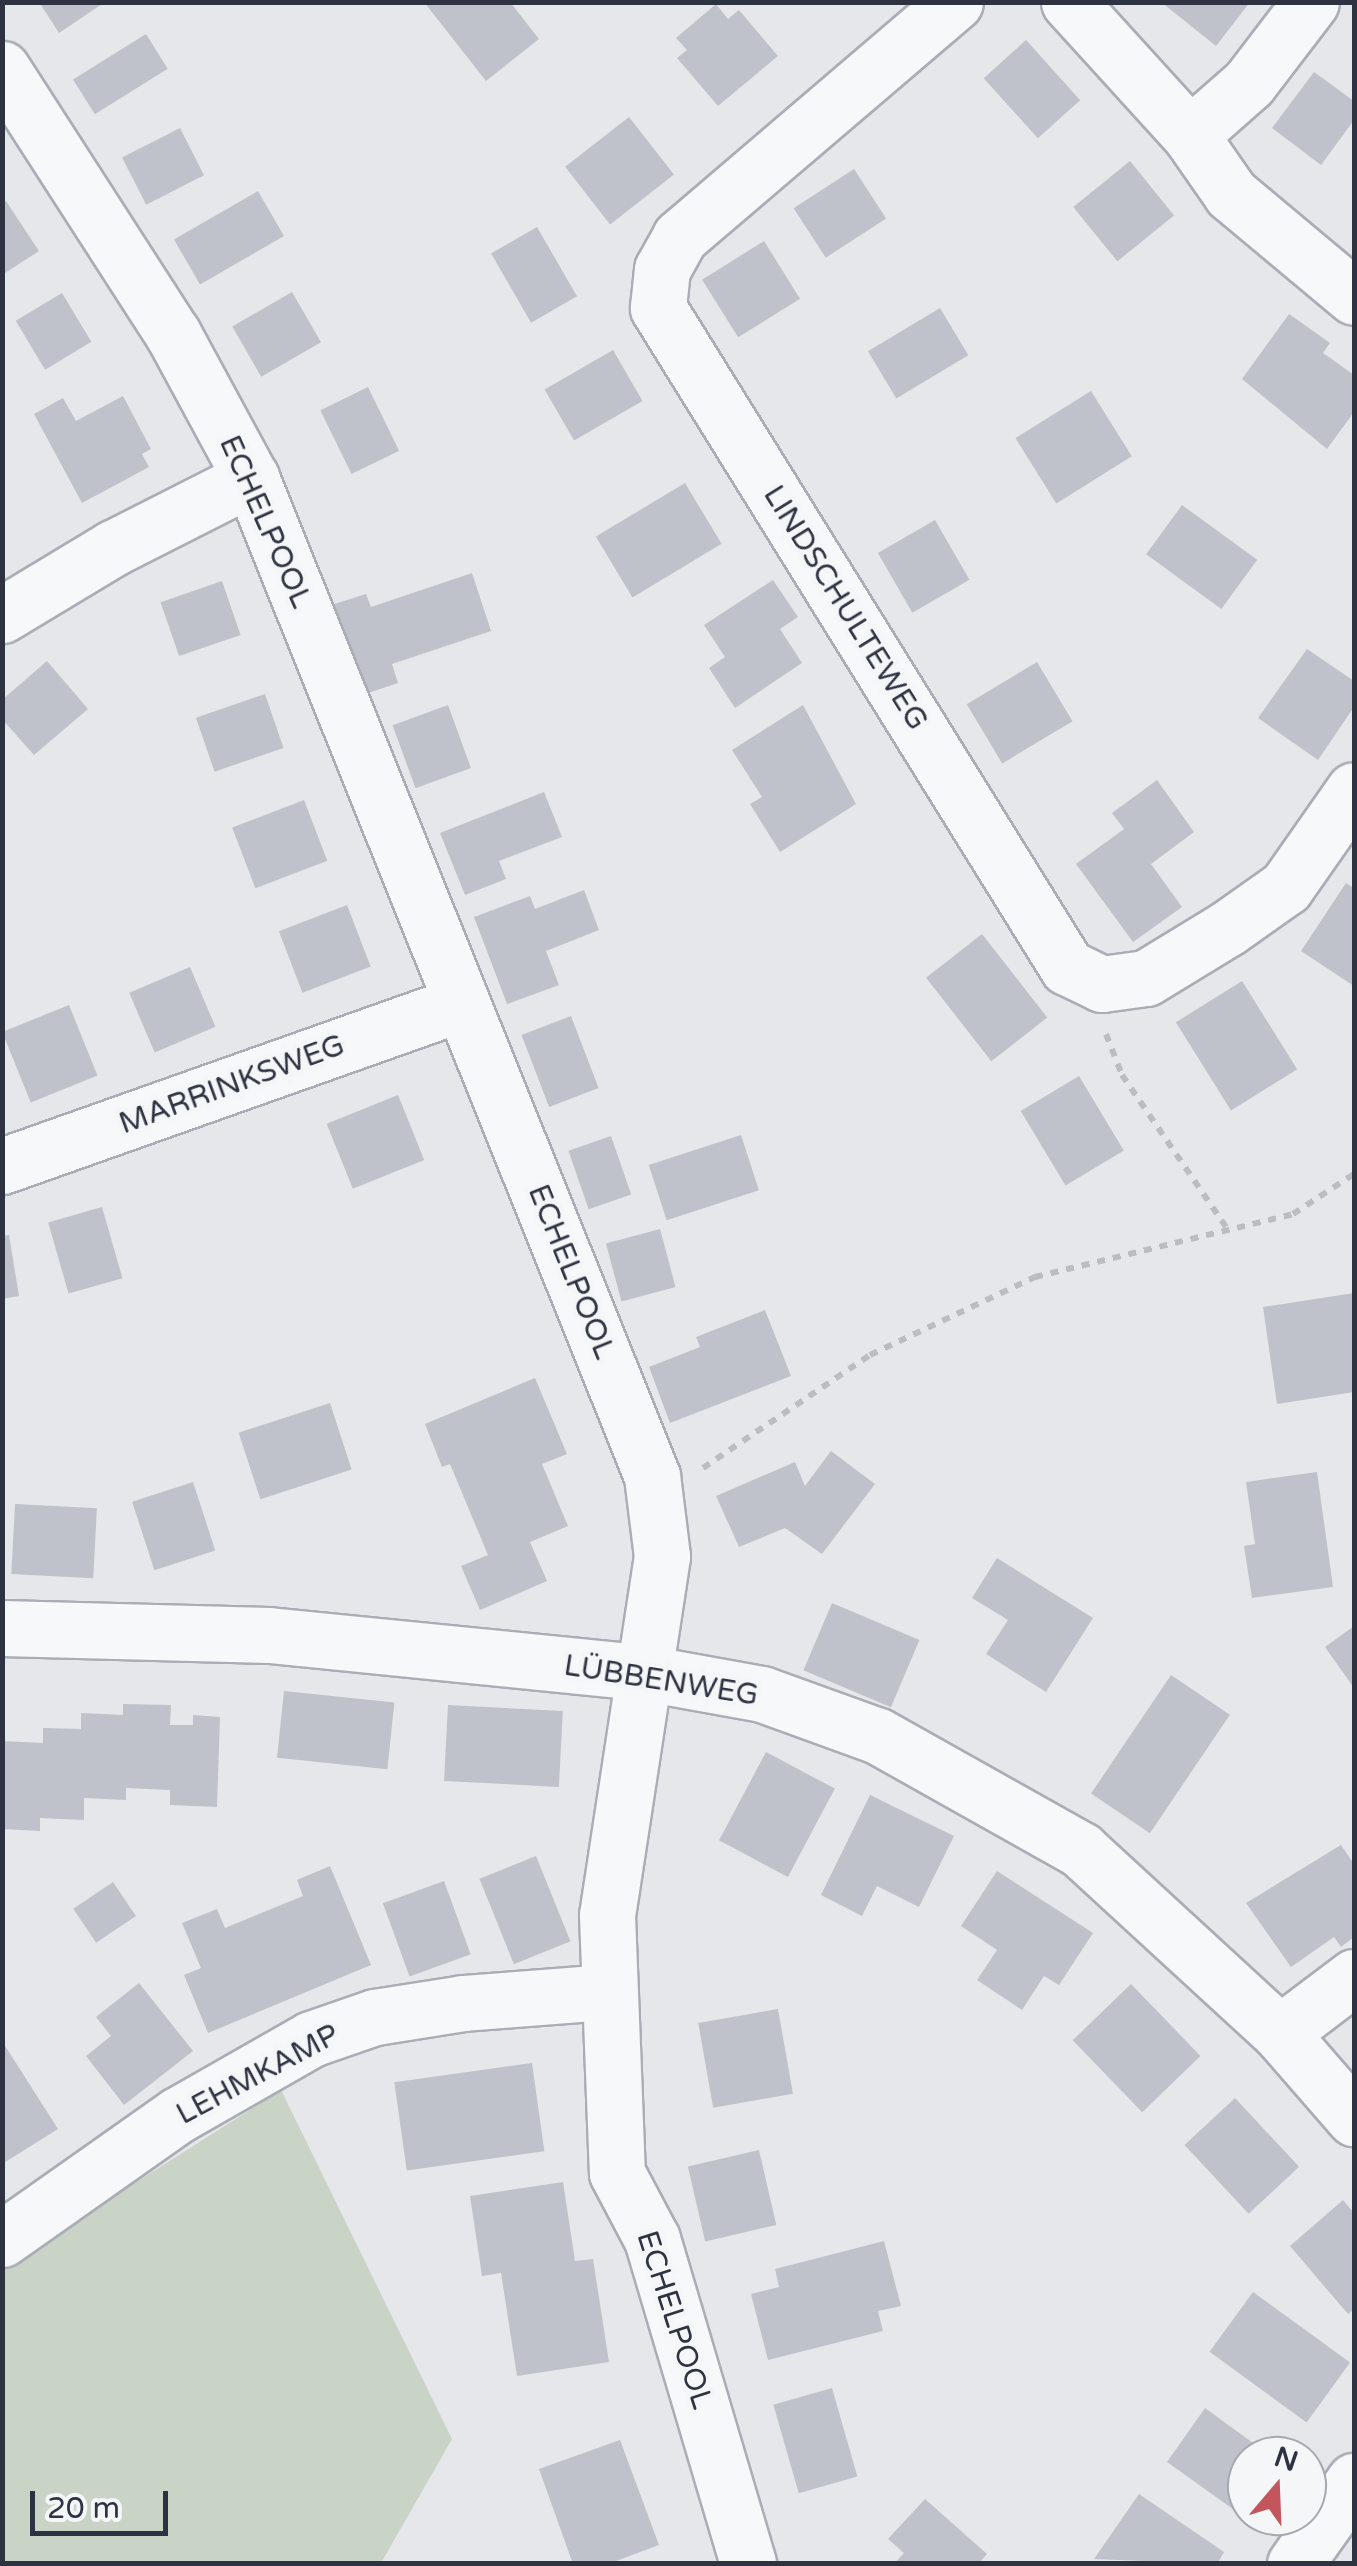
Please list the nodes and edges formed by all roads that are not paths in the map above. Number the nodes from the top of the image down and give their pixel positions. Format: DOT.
graph roads {
  1 [pos="956,2"];
  2 [pos="1068,2"];
  3 [pos="1310,2"];
  4 [pos="2,69"];
  5 [pos="1190,135"];
  6 [pos="1354,296"];
  7 [pos="251,478"];
  8 [pos="2,615"];
  9 [pos="1354,790"];
  10 [pos="462,1002"];
  11 [pos="2,1166"];
  12 [pos="2,1628"];
  13 [pos="640,1672"];
  14 [pos="1354,1976"];
  15 [pos="607,1992"];
  16 [pos="1280,2034"];
  17 [pos="1354,2118"];
  18 [pos="2,2239"];
  19 [pos="1354,2482"];
  20 [pos="748,2564"];
  21 [pos="1296,2564"];
  1 -- 9 [label="street, LINDSCHULTEWEG"];
  2 -- 5 [label="street"];
  3 -- 5 [label="street"];
  4 -- 7 [label="street, ECHELPOOL"];
  5 -- 6 [label="street"];
  7 -- 8 [label="street"];
  7 -- 10 [label="street, ECHELPOOL"];
  10 -- 11 [label="street, MARRINKSWEG"];
  10 -- 13 [label="street, ECHELPOOL"];
  12 -- 13 [label="street, LÜBBENWEG"];
  13 -- 15 [label="street, ECHELPOOL"];
  13 -- 16 [label="street, LÜBBENWEG"];
  14 -- 16 [label="street"];
  15 -- 18 [label="street, LEHMKAMP"];
  15 -- 20 [label="street, ECHELPOOL"];
  16 -- 17 [label="street, LÜBBENWEG"];
  19 -- 21 [label="street"];
}
